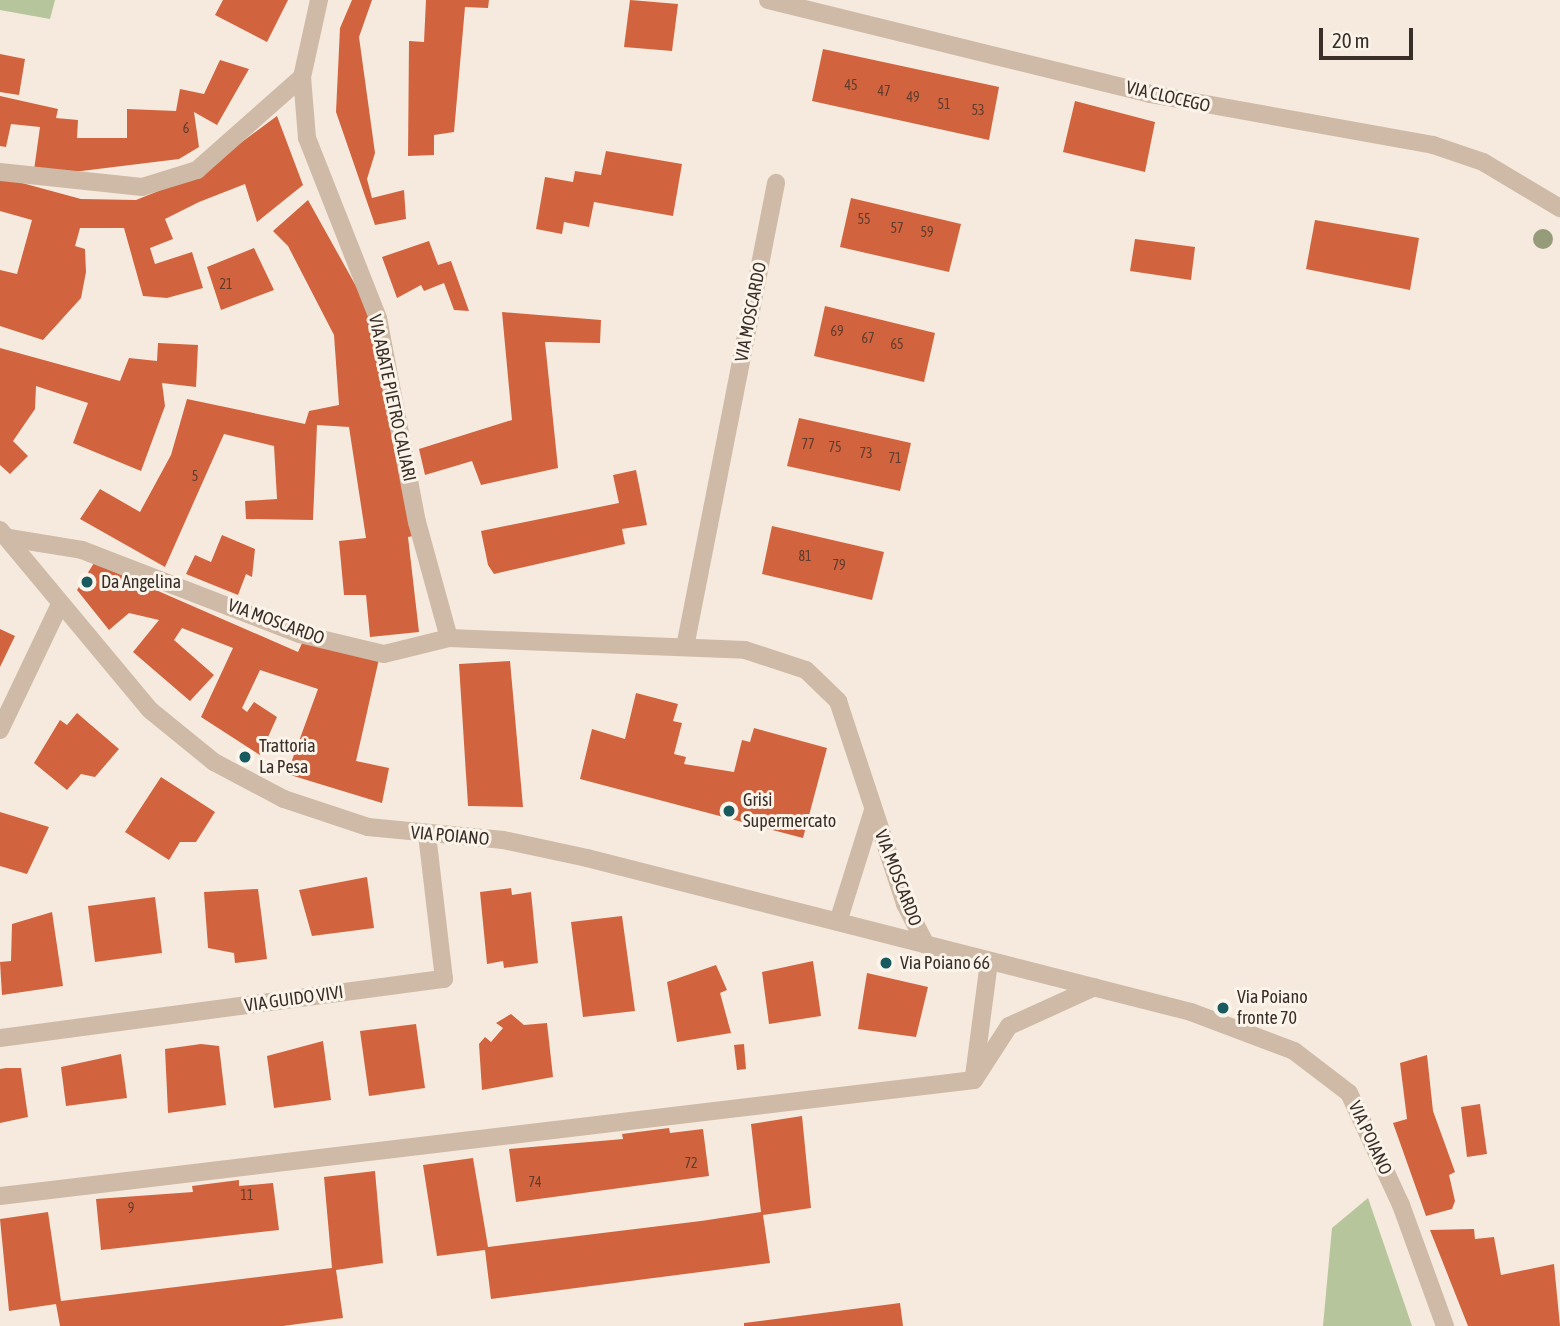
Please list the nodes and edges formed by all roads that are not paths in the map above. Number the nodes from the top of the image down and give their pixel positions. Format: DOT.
graph roads {
  1 [pos="319,0"];
  2 [pos="768,0"];
  3 [pos="302,78"];
  4 [pos="0,172"];
  5 [pos="776,183"];
  6 [pos="1560,208"];
  7 [pos="5,534"];
  8 [pos="82,550"];
  9 [pos="60,604"];
  10 [pos="449,638"];
  11 [pos="685,647"];
  12 [pos="0,730"];
  13 [pos="873,810"];
  14 [pos="427,835"];
  15 [pos="838,922"];
  16 [pos="926,945"];
  17 [pos="989,962"];
  18 [pos="1096,987"];
  19 [pos="0,1038"];
  20 [pos="974,1080"];
  21 [pos="0,1196"];
  22 [pos="1445,1326"];
  1 -- 3 [label="street, VIA ABATE PIETRO CALIARI"];
  2 -- 6 [label="street, VIA CLOCEGO"];
  3 -- 4 [label="street"];
  3 -- 10 [label="street, VIA ABATE PIETRO CALIARI"];
  5 -- 11 [label="street, VIA MOSCARDO"];
  7 -- 8 [label="street, VIA POIANO"];
  7 -- 9 [label="street, VIA POIANO"];
  8 -- 10 [label="street, VIA MOSCARDO"];
  9 -- 12 [label="street"];
  9 -- 14 [label="street, VIA POIANO"];
  10 -- 11 [label="street, VIA MOSCARDO"];
  11 -- 13 [label="street, VIA MOSCARDO"];
  13 -- 15 [label="street, VIA MOSCARDO"];
  13 -- 16 [label="street, VIA MOSCARDO"];
  14 -- 15 [label="street, VIA POIANO"];
  14 -- 19 [label="street, VIA GUIDO VIVI"];
  15 -- 16 [label="street, VIA POIANO"];
  16 -- 17 [label="street, VIA POIANO"];
  17 -- 18 [label="street, VIA POIANO"];
  17 -- 20 [label="street"];
  18 -- 20 [label="street"];
  18 -- 22 [label="street, VIA POIANO"];
  20 -- 21 [label="street"];
}
